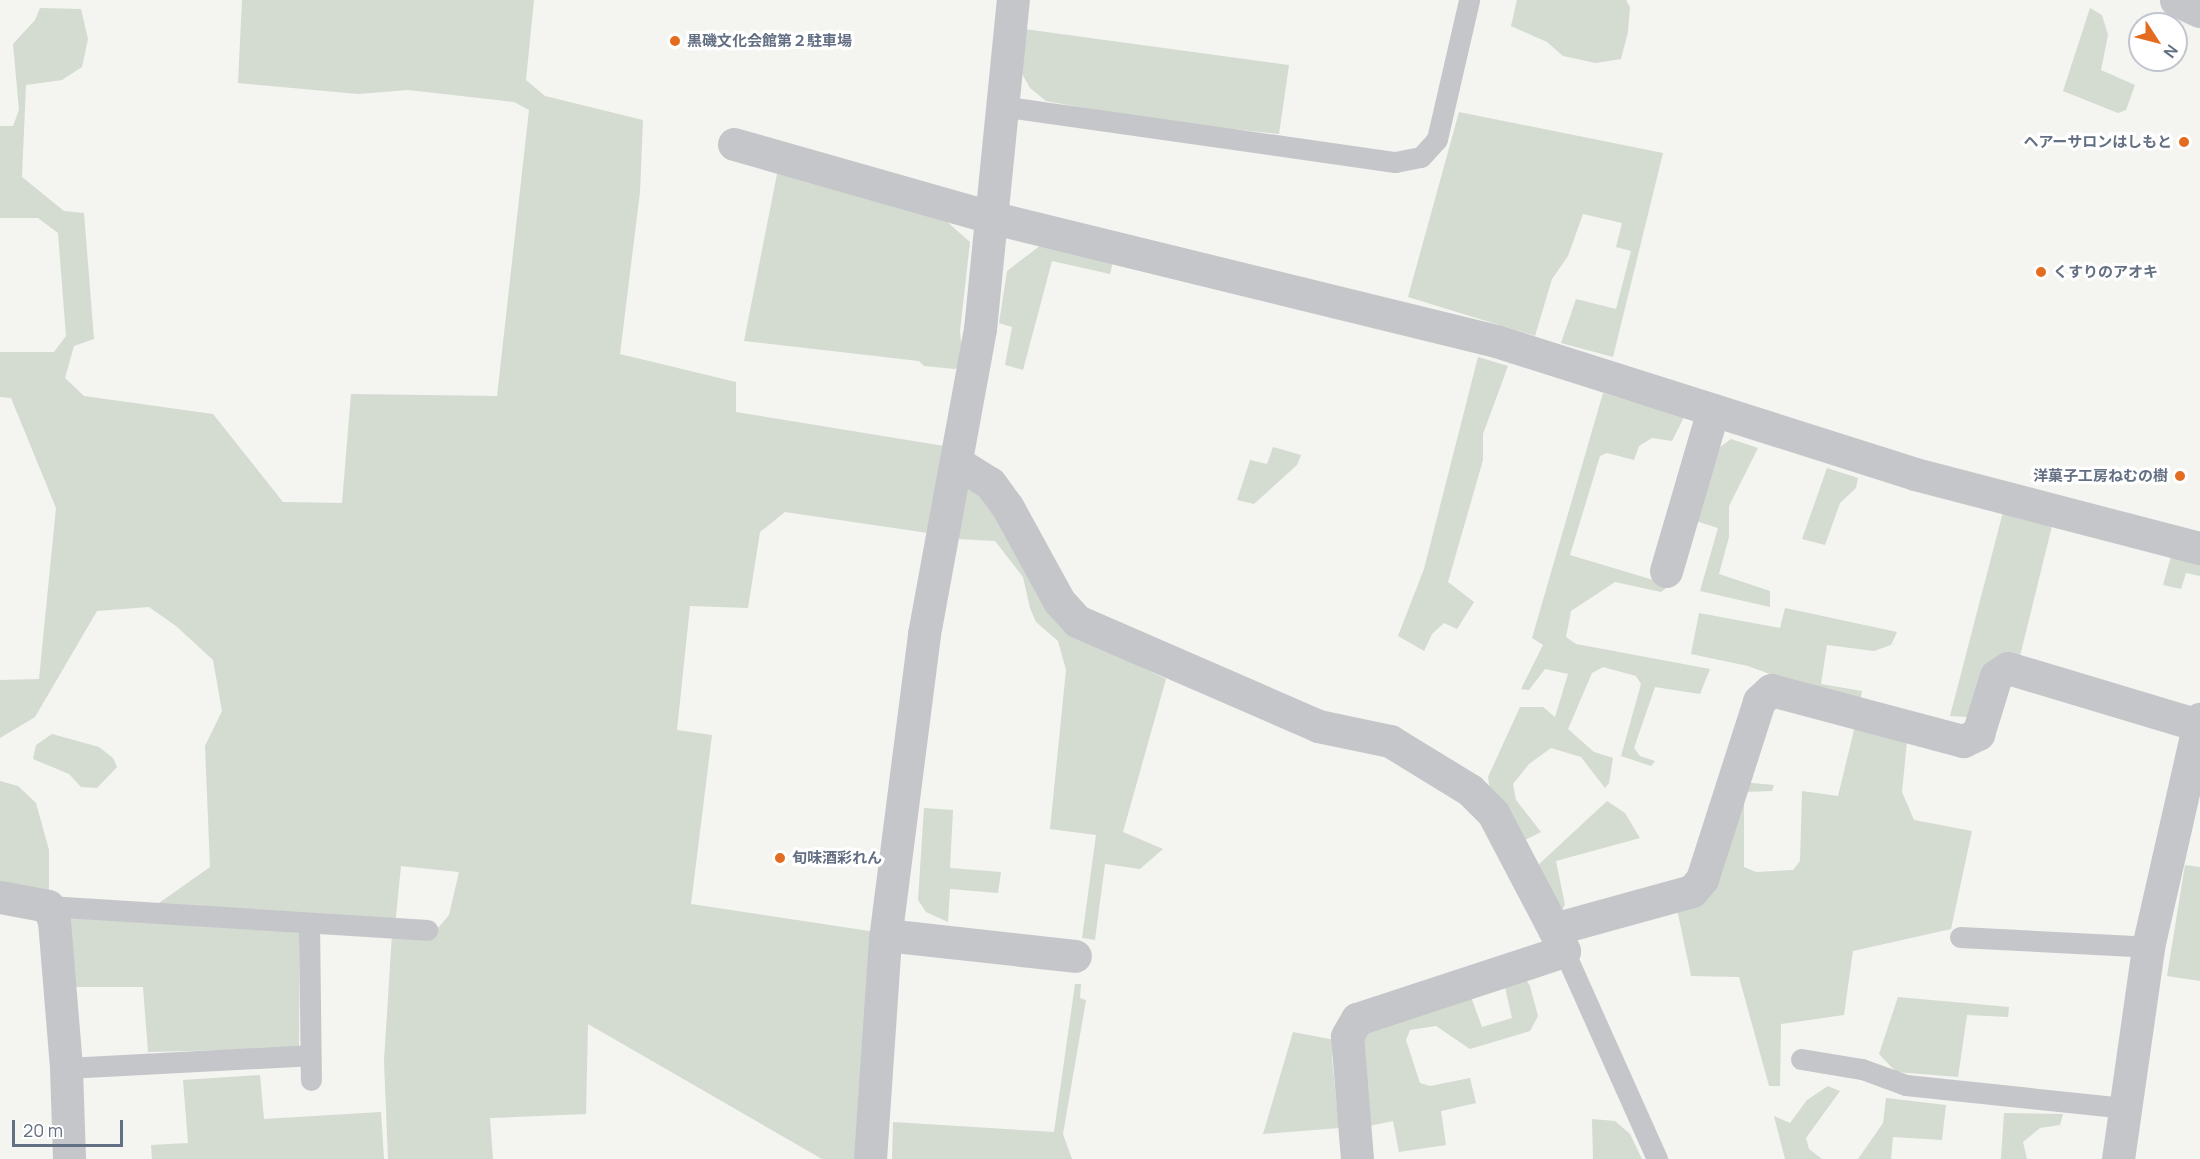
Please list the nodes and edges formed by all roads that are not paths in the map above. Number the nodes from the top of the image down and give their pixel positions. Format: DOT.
graph roads {
  1 [pos="1013,0"];
  2 [pos="1469,0"];
  3 [pos="2176,0"];
  4 [pos="2200,11"];
  5 [pos="1001,106"];
  6 [pos="734,144"];
  7 [pos="990,217"];
  8 [pos="1713,410"];
  9 [pos="956,462"];
  10 [pos="2200,548"];
  11 [pos="1666,572"];
  12 [pos="2199,722"];
  13 [pos="0,897"];
  14 [pos="48,906"];
  15 [pos="309,923"];
  16 [pos="427,930"];
  17 [pos="886,935"];
  18 [pos="1960,937"];
  19 [pos="1559,940"];
  20 [pos="2148,947"];
  21 [pos="1075,956"];
  22 [pos="310,1055"];
  23 [pos="1801,1059"];
  24 [pos="66,1068"];
  25 [pos="310,1080"];
  26 [pos="2124,1108"];
  27 [pos="69,1159"];
  28 [pos="870,1159"];
  29 [pos="1357,1159"];
  30 [pos="1657,1159"];
  31 [pos="2118,1159"];
  1 -- 5 [label="street"];
  2 -- 5 [label="lane"];
  3 -- 4 [label="street"];
  5 -- 7 [label="street"];
  6 -- 7 [label="street"];
  7 -- 8 [label="street"];
  7 -- 9 [label="street"];
  8 -- 10 [label="street"];
  8 -- 11 [label="street"];
  9 -- 17 [label="street"];
  9 -- 19 [label="street"];
  12 -- 19 [label="street"];
  12 -- 20 [label="street"];
  13 -- 14 [label="street"];
  14 -- 15 [label="lane"];
  14 -- 24 [label="street"];
  15 -- 16 [label="lane"];
  15 -- 22 [label="lane"];
  17 -- 21 [label="street"];
  17 -- 28 [label="street"];
  18 -- 20 [label="lane"];
  19 -- 29 [label="street"];
  19 -- 30 [label="lane"];
  20 -- 26 [label="street"];
  22 -- 24 [label="lane"];
  22 -- 25 [label="lane"];
  23 -- 26 [label="lane"];
  24 -- 27 [label="street"];
  26 -- 31 [label="street"];
}
